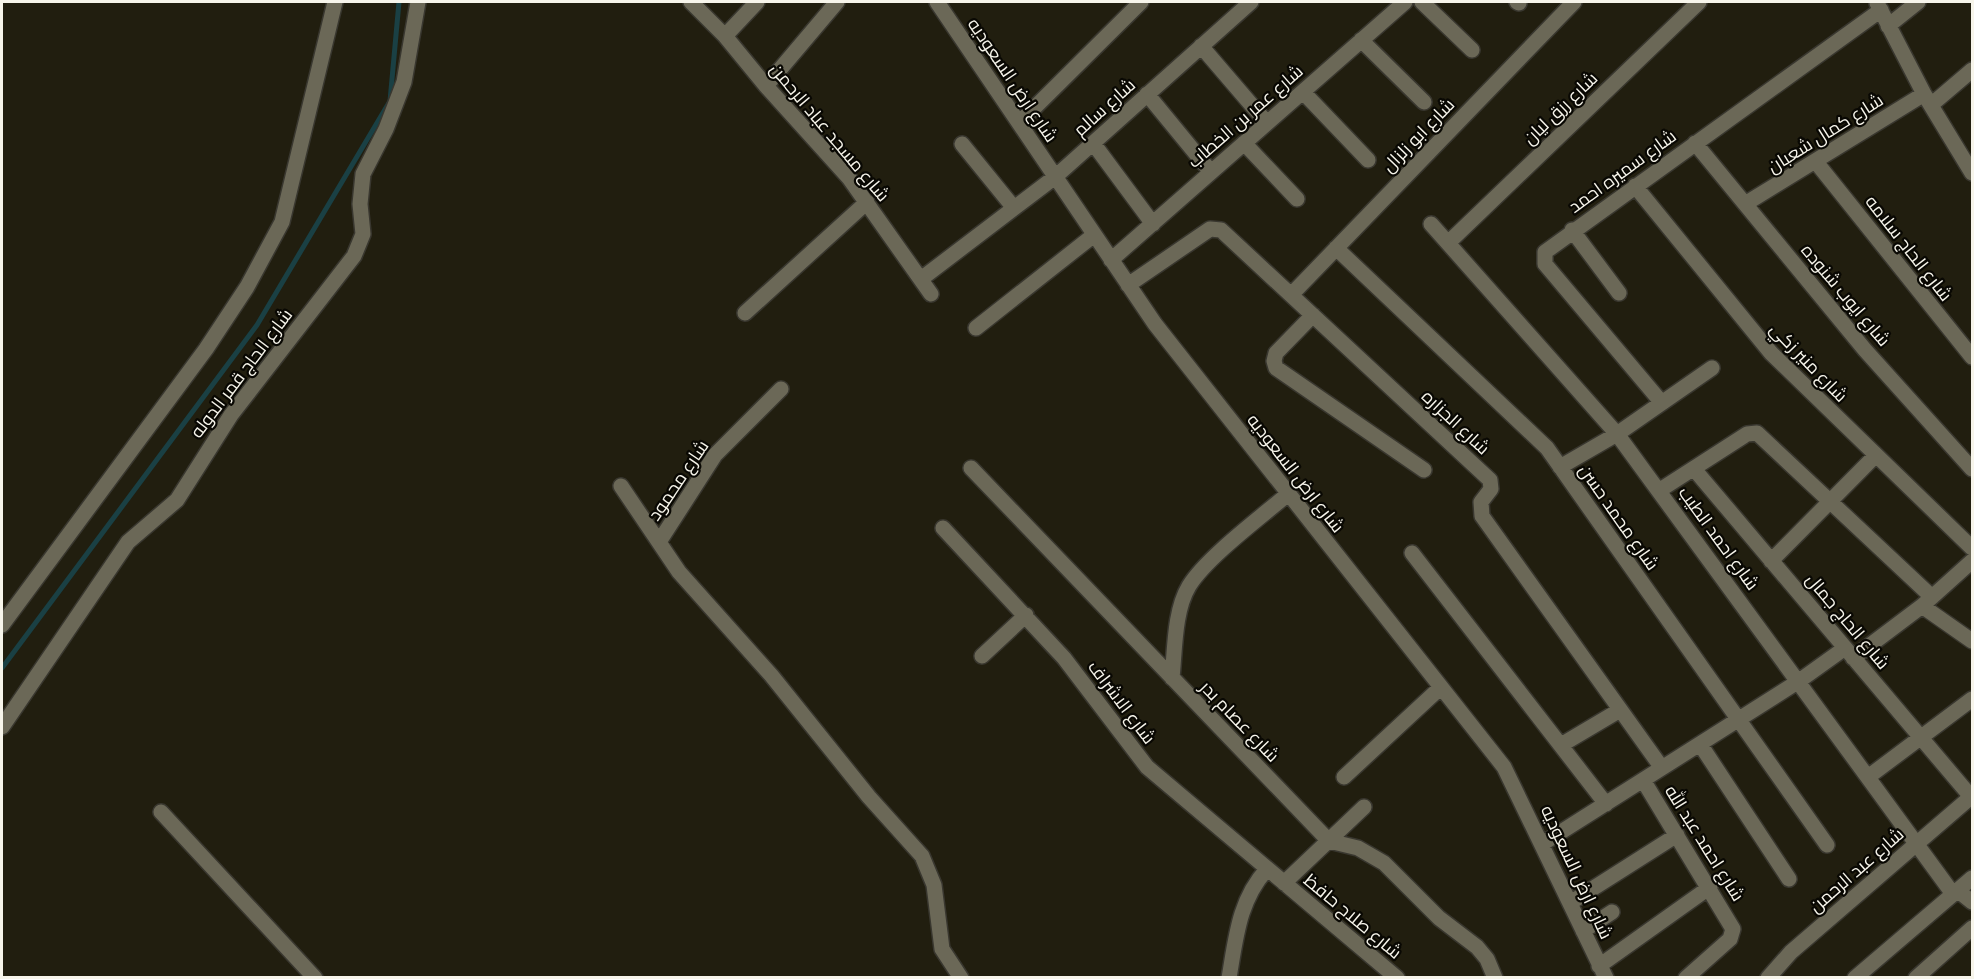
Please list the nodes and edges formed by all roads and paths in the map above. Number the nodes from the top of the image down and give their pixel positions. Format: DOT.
graph roads {
  1 [pos="335,2"];
  2 [pos="418,2"];
  3 [pos="692,2"];
  4 [pos="757,2"];
  5 [pos="837,2"];
  6 [pos="937,2"];
  7 [pos="1141,2"];
  8 [pos="1251,2"];
  9 [pos="1405,2"];
  10 [pos="1422,2"];
  11 [pos="1574,2"];
  12 [pos="1699,2"];
  13 [pos="1918,2"];
  14 [pos="1878,6"];
  15 [pos="1888,26"];
  16 [pos="725,36"];
  17 [pos="1361,40"];
  18 [pos="1201,46"];
  19 [pos="1472,50"];
  20 [pos="1972,70"];
  21 [pos="766,86"];
  22 [pos="1303,92"];
  23 [pos="1147,94"];
  24 [pos="1928,100"];
  25 [pos="1424,102"];
  26 [pos="1019,123"];
  27 [pos="1267,123"];
  28 [pos="1093,143"];
  29 [pos="1244,143"];
  30 [pos="1695,143"];
  31 [pos="962,144"];
  32 [pos="1368,159"];
  33 [pos="1816,162"];
  34 [pos="1211,172"];
  35 [pos="1972,172"];
  36 [pos="1055,177"];
  37 [pos="1635,186"];
  38 [pos="1297,199"];
  39 [pos="867,202"];
  40 [pos="1745,204"];
  41 [pos="1014,208"];
  42 [pos="1153,224"];
  43 [pos="1431,224"];
  44 [pos="1572,230"];
  45 [pos="1094,235"];
  46 [pos="1448,243"];
  47 [pos="1336,248"];
  48 [pos="1111,260"];
  49 [pos="921,279"];
  50 [pos="1128,285"];
  51 [pos="1619,293"];
  52 [pos="931,294"];
  53 [pos="1291,295"];
  54 [pos="745,313"];
  55 [pos="1313,315"];
  56 [pos="976,328"];
  57 [pos="1972,357"];
  58 [pos="1712,368"];
  59 [pos="781,389"];
  60 [pos="1662,403"];
  61 [pos="1617,434"];
  62 [pos="1875,456"];
  63 [pos="1560,467"];
  64 [pos="971,468"];
  65 [pos="1694,469"];
  66 [pos="1972,469"];
  67 [pos="1424,470"];
  68 [pos="621,486"];
  69 [pos="1660,490"];
  70 [pos="1288,494"];
  71 [pos="1830,501"];
  72 [pos="943,528"];
  73 [pos="659,543"];
  74 [pos="1972,549"];
  75 [pos="1412,553"];
  76 [pos="1771,561"];
  77 [pos="1972,561"];
  78 [pos="1927,601"];
  79 [pos="1026,615"];
  80 [pos="2,624"];
  81 [pos="1972,641"];
  82 [pos="1849,653"];
  83 [pos="982,656"];
  84 [pos="1172,678"];
  85 [pos="1799,681"];
  86 [pos="1440,687"];
  87 [pos="1972,699"];
  88 [pos="1620,710"];
  89 [pos="1738,720"];
  90 [pos="2,727"];
  91 [pos="1921,738"];
  92 [pos="1700,744"];
  93 [pos="1561,745"];
  94 [pos="1662,768"];
  95 [pos="1344,777"];
  96 [pos="1868,777"];
  97 [pos="1643,780"];
  98 [pos="1972,797"];
  99 [pos="1606,804"];
  100 [pos="1364,807"];
  101 [pos="161,812"];
  102 [pos="1677,835"];
  103 [pos="1329,841"];
  104 [pos="1542,844"];
  105 [pos="1916,844"];
  106 [pos="1827,845"];
  107 [pos="1268,869"];
  108 [pos="1972,878"];
  109 [pos="1790,879"];
  110 [pos="1284,884"];
  111 [pos="1710,887"];
  112 [pos="1955,892"];
  113 [pos="1972,902"];
  114 [pos="1570,903"];
  115 [pos="1612,912"];
  116 [pos="1972,928"];
  117 [pos="1583,931"];
  118 [pos="1603,972"];
  119 [pos="315,978"];
  120 [pos="961,978"];
  121 [pos="1229,978"];
  122 [pos="1397,978"];
  123 [pos="1495,978"];
  124 [pos="1686,978"];
  125 [pos="1768,978"];
  126 [pos="1855,978"];
  127 [pos="1916,978"];
  1 -- 80 [label="street"];
  2 -- 90 [label="street, شارع الحاج قمر الدوله"];
  3 -- 16 [label="street, شارع مسجد عباد الرحمن"];
  4 -- 16 [label="street"];
  5 -- 21 [label="street"];
  6 -- 26 [label="street, شارع ارض السعوديه"];
  7 -- 26 [label="street"];
  8 -- 18 [label="street, شارع سالم"];
  9 -- 17 [label="street, شارع عمر بن الخطاب"];
  10 -- 19 [label="street"];
  11 -- 47 [label="street, شارع ابو زلزال"];
  12 -- 46 [label="street, شارع رزق ليان"];
  13 -- 15 [label="street"];
  14 -- 15 [label="street"];
  14 -- 30 [label="street, شارع سميره احمد"];
  15 -- 24 [label="street"];
  16 -- 21 [label="street, شارع مسجد عباد الرحمن"];
  17 -- 22 [label="street, شارع عمر بن الخطاب"];
  17 -- 25 [label="street"];
  18 -- 23 [label="street, شارع سالم"];
  18 -- 27 [label="street"];
  20 -- 24 [label="street, شارع كمال شعبان"];
  21 -- 39 [label="street, شارع مسجد عباد الرحمن"];
  22 -- 27 [label="street, شارع عمر بن الخطاب"];
  22 -- 32 [label="street"];
  23 -- 28 [label="street, شارع سالم"];
  23 -- 34 [label="street"];
  24 -- 33 [label="street, شارع كمال شعبان"];
  24 -- 35 [label="street"];
  26 -- 36 [label="street, شارع ارض السعوديه"];
  27 -- 29 [label="street, شارع عمر بن الخطاب"];
  28 -- 36 [label="street, شارع سالم"];
  28 -- 42 [label="street"];
  29 -- 34 [label="street, شارع عمر بن الخطاب"];
  29 -- 38 [label="street"];
  30 -- 37 [label="street, شارع سميره احمد"];
  30 -- 40 [label="street, شارع ايوب شنوده"];
  31 -- 41 [label="street"];
  33 -- 40 [label="street, شارع كمال شعبان"];
  33 -- 57 [label="street, شارع الحاج سلامه"];
  34 -- 42 [label="street, شارع عمر بن الخطاب"];
  36 -- 41 [label="street, شارع سالم"];
  36 -- 45 [label="street, شارع ارض السعوديه"];
  37 -- 44 [label="street, شارع سميره احمد"];
  37 -- 62 [label="street, شارع منير زكي"];
  39 -- 49 [label="street, شارع مسجد عباد الرحمن"];
  39 -- 54 [label="street"];
  40 -- 66 [label="street, شارع ايوب شنوده"];
  41 -- 49 [label="street, شارع سالم"];
  42 -- 48 [label="street, شارع عمر بن الخطاب"];
  43 -- 46 [label="street, شارع احمد الطيب"];
  44 -- 51 [label="street"];
  44 -- 60 [label="street, شارع سميره احمد"];
  45 -- 48 [label="street, شارع ارض السعوديه"];
  45 -- 56 [label="street"];
  46 -- 61 [label="street, شارع احمد الطيب"];
  47 -- 53 [label="street, شارع ابو زلزال"];
  47 -- 63 [label="street, شارع محمد حسن"];
  48 -- 50 [label="street, شارع ارض السعوديه"];
  49 -- 52 [label="street, شارع مسجد عباد الرحمن"];
  50 -- 53 [label="street, شارع الجزاره"];
  50 -- 70 [label="street, شارع ارض السعوديه"];
  53 -- 55 [label="street, شارع الجزاره"];
  55 -- 67 [label="street"];
  55 -- 88 [label="street, شارع الجزاره"];
  58 -- 60 [label="street"];
  59 -- 73 [label="street, شارع محمود"];
  60 -- 61 [label="street"];
  61 -- 63 [label="street"];
  61 -- 69 [label="street, شارع احمد الطيب"];
  62 -- 71 [label="street"];
  62 -- 74 [label="street, شارع منير زكي"];
  63 -- 89 [label="street, شارع محمد حسن"];
  64 -- 84 [label="street, شارع عصام بدر"];
  65 -- 69 [label="street"];
  65 -- 71 [label="street"];
  65 -- 76 [label="street, شارع الحاج جمال"];
  68 -- 73 [label="street"];
  69 -- 85 [label="street, شارع احمد الطيب"];
  70 -- 84 [label="street"];
  70 -- 86 [label="street, شارع ارض السعوديه"];
  71 -- 76 [label="street"];
  71 -- 78 [label="street"];
  72 -- 79 [label="street, شارع الاشراف"];
  73 -- 120 [label="street"];
  75 -- 93 [label="street"];
  76 -- 82 [label="street, شارع الحاج جمال"];
  77 -- 78 [label="street"];
  78 -- 81 [label="street"];
  78 -- 82 [label="street"];
  79 -- 83 [label="street"];
  79 -- 107 [label="street, شارع الاشراف"];
  82 -- 85 [label="street"];
  82 -- 91 [label="street, شارع الحاج جمال"];
  84 -- 103 [label="street, شارع عصام بدر"];
  85 -- 89 [label="street"];
  85 -- 96 [label="street, شارع احمد الطيب"];
  86 -- 95 [label="street"];
  86 -- 104 [label="street, شارع ارض السعوديه"];
  87 -- 91 [label="street"];
  88 -- 93 [label="street"];
  88 -- 94 [label="street, شارع الجزاره"];
  89 -- 92 [label="street"];
  89 -- 106 [label="street, شارع محمد حسن"];
  91 -- 96 [label="street"];
  91 -- 98 [label="street, شارع الحاج جمال"];
  92 -- 94 [label="street"];
  92 -- 109 [label="street"];
  93 -- 99 [label="street"];
  94 -- 97 [label="street"];
  96 -- 105 [label="street, شارع احمد الطيب"];
  97 -- 99 [label="street"];
  97 -- 102 [label="street, شارع احمد عبد الله"];
  98 -- 105 [label="street, شارع عبد الرحمن"];
  99 -- 104 [label="street"];
  100 -- 103 [label="street"];
  101 -- 119 [label="street"];
  102 -- 111 [label="street, شارع احمد عبد الله"];
  102 -- 114 [label="street"];
  103 -- 110 [label="street"];
  103 -- 123 [label="street"];
  104 -- 114 [label="street, شارع ارض السعوديه"];
  105 -- 112 [label="street, شارع احمد الطيب"];
  105 -- 125 [label="street, شارع عبد الرحمن"];
  107 -- 110 [label="street, شارع الاشراف"];
  107 -- 121 [label="street"];
  108 -- 112 [label="street"];
  110 -- 122 [label="street, شارع صلاح حافظ"];
  111 -- 118 [label="street"];
  111 -- 124 [label="street, شارع احمد عبد الله"];
  112 -- 113 [label="street, شارع احمد الطيب"];
  112 -- 126 [label="street"];
  114 -- 117 [label="street, شارع ارض السعوديه"];
  115 -- 117 [label="street"];
  116 -- 127 [label="street"];
  117 -- 118 [label="street, شارع ارض السعوديه"];
}
